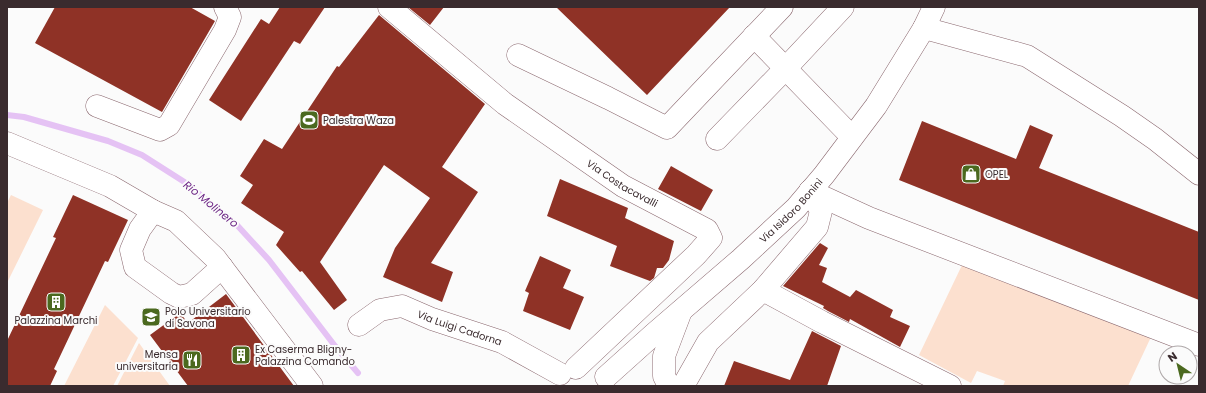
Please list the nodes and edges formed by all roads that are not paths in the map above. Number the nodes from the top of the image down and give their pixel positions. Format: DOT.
graph roads {
  1 [pos="225,7"];
  2 [pos="389,7"];
  3 [pos="782,7"];
  4 [pos="843,7"];
  5 [pos="917,7"];
  6 [pos="934,7"];
  7 [pos="924,28"];
  8 [pos="754,36"];
  9 [pos="518,54"];
  10 [pos="905,58"];
  11 [pos="785,69"];
  12 [pos="97,106"];
  13 [pos="852,137"];
  14 [pos="718,139"];
  15 [pos="7,143"];
  16 [pos="1199,174"];
  17 [pos="810,191"];
  18 [pos="153,211"];
  19 [pos="222,267"];
  20 [pos="763,290"];
  21 [pos="681,309"];
  22 [pos="359,325"];
  23 [pos="1199,345"];
  24 [pos="561,376"];
  25 [pos="610,381"];
  26 [pos="312,386"];
  27 [pos="669,386"];
  28 [pos="683,386"];
  29 [pos="950,386"];
  1 -- 12 [label="street"];
  2 -- 24 [label="street, Via Costacavalli"];
  3 -- 8 [label="street"];
  4 -- 11 [label="street"];
  5 -- 10 [label="street"];
  6 -- 7 [label="street, Via Isidoro Bonini"];
  7 -- 10 [label="street, Via Isidoro Bonini"];
  7 -- 16 [label="street"];
  8 -- 9 [label="street"];
  8 -- 11 [label="street"];
  10 -- 13 [label="street, Via Isidoro Bonini"];
  11 -- 13 [label="street"];
  11 -- 14 [label="street"];
  13 -- 17 [label="street, Via Isidoro Bonini"];
  15 -- 18 [label="street"];
  17 -- 20 [label="street"];
  17 -- 21 [label="street, Via Isidoro Bonini"];
  17 -- 23 [label="street"];
  18 -- 19 [label="street"];
  18 -- 19 [label="street"];
  19 -- 26 [label="street"];
  20 -- 28 [label="street"];
  20 -- 29 [label="street"];
  21 -- 25 [label="street, Via Isidoro Bonini"];
  21 -- 27 [label="street"];
  22 -- 24 [label="street, Via Luigi Cadorna"];
  24 -- 25 [label="street"];
}
